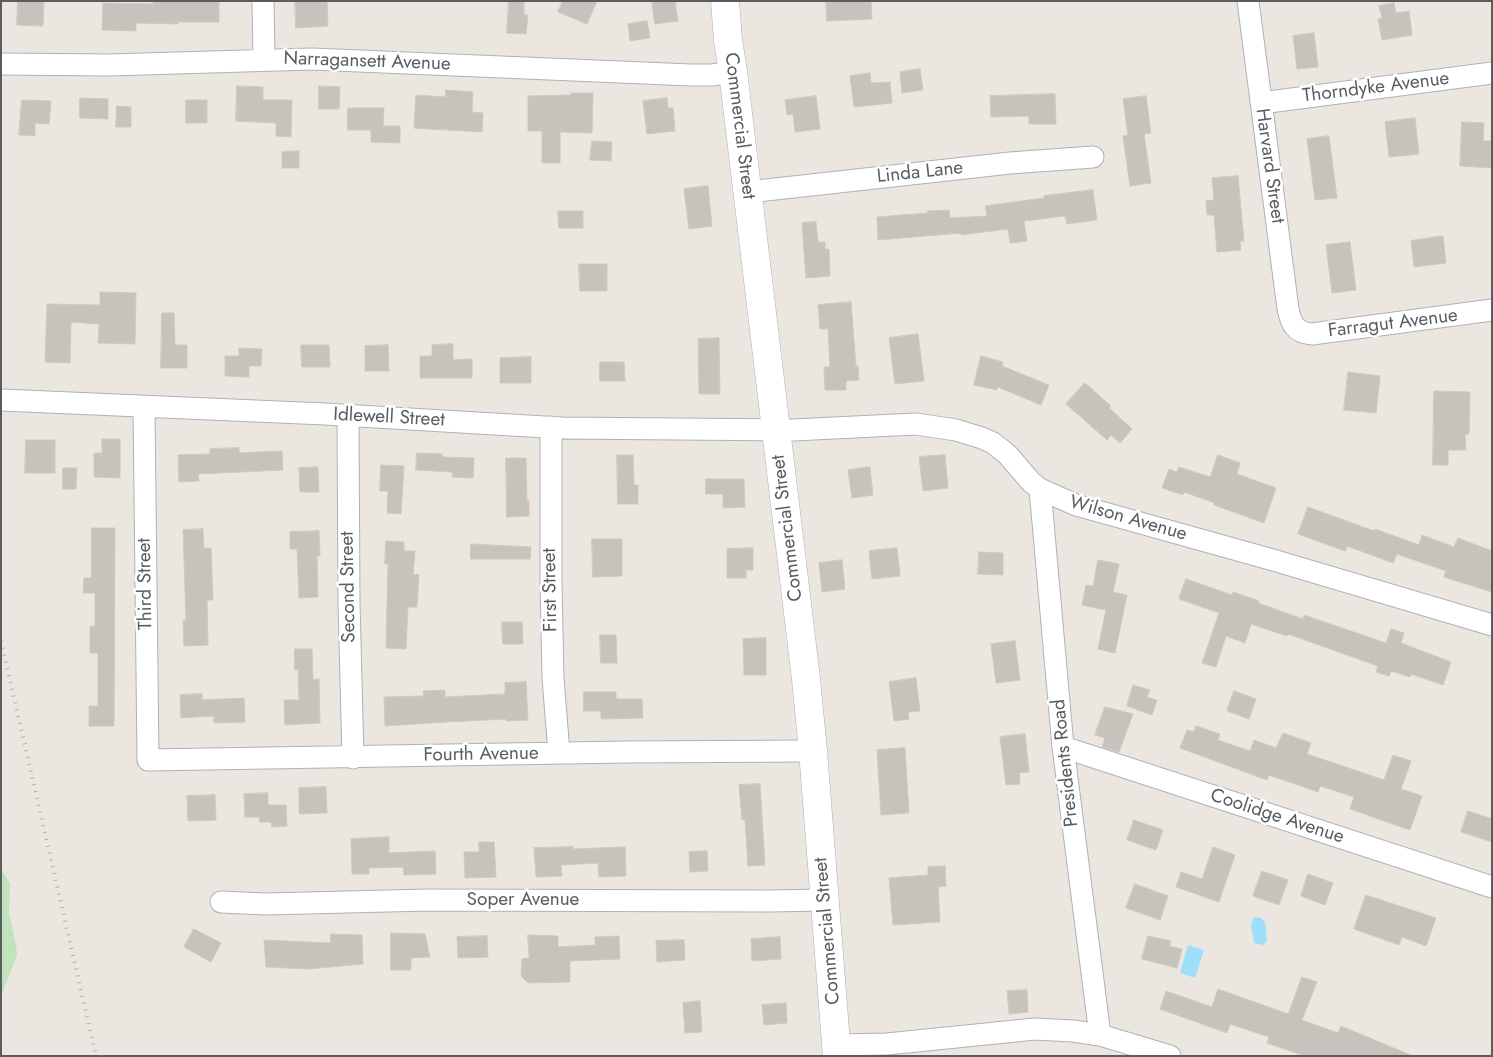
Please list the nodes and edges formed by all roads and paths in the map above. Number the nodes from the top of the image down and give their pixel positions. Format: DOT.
graph roads {
  1 [pos="263,1"];
  2 [pos="725,1"];
  3 [pos="1248,1"];
  4 [pos="264,59"];
  5 [pos="1,64"];
  6 [pos="733,72"];
  7 [pos="1492,73"];
  8 [pos="1261,103"];
  9 [pos="1093,157"];
  10 [pos="748,192"];
  11 [pos="1492,310"];
  12 [pos="1296,329"];
  13 [pos="1,400"];
  14 [pos="144,407"];
  15 [pos="348,416"];
  16 [pos="551,427"];
  17 [pos="776,430"];
  18 [pos="1040,489"];
  19 [pos="1492,625"];
  20 [pos="1063,747"];
  21 [pos="813,751"];
  22 [pos="559,753"];
  23 [pos="353,758"];
  24 [pos="148,760"];
  25 [pos="1492,887"];
  26 [pos="825,900"];
  27 [pos="221,902"];
  28 [pos="1100,1035"];
  29 [pos="837,1050"];
  30 [pos="1170,1056"];
  1 -- 4 [label="street"];
  2 -- 6 [label="main road, Commercial Street"];
  3 -- 8 [label="street, Harvard Street"];
  4 -- 5 [label="street, Narragansett Avenue"];
  4 -- 6 [label="street, Narragansett Avenue"];
  6 -- 10 [label="main road, Commercial Street"];
  7 -- 8 [label="street, Thorndyke Avenue"];
  8 -- 12 [label="street, Harvard Street"];
  9 -- 10 [label="street, Linda Lane"];
  10 -- 17 [label="main road, Commercial Street"];
  11 -- 12 [label="street, Farragut Avenue"];
  13 -- 14 [label="street, Idlewell Street"];
  14 -- 15 [label="street, Idlewell Street"];
  14 -- 24 [label="street, Third Street"];
  15 -- 16 [label="street, Idlewell Street"];
  15 -- 23 [label="street, Second Street"];
  16 -- 17 [label="street, Idlewell Street"];
  16 -- 22 [label="street, First Street"];
  17 -- 18 [label="street, Wilson Avenue"];
  17 -- 21 [label="main road, Commercial Street"];
  18 -- 19 [label="street, Wilson Avenue"];
  18 -- 20 [label="street, Presidents Road"];
  20 -- 25 [label="street, Coolidge Avenue"];
  20 -- 28 [label="street, Presidents Road"];
  21 -- 22 [label="street, Fourth Avenue"];
  21 -- 26 [label="main road, Commercial Street"];
  22 -- 23 [label="street, Fourth Avenue"];
  23 -- 24 [label="street, Fourth Avenue"];
  26 -- 27 [label="street, Soper Avenue"];
  26 -- 29 [label="main road, Commercial Street"];
  28 -- 29 [label="street"];
  28 -- 30 [label="street"];
}
